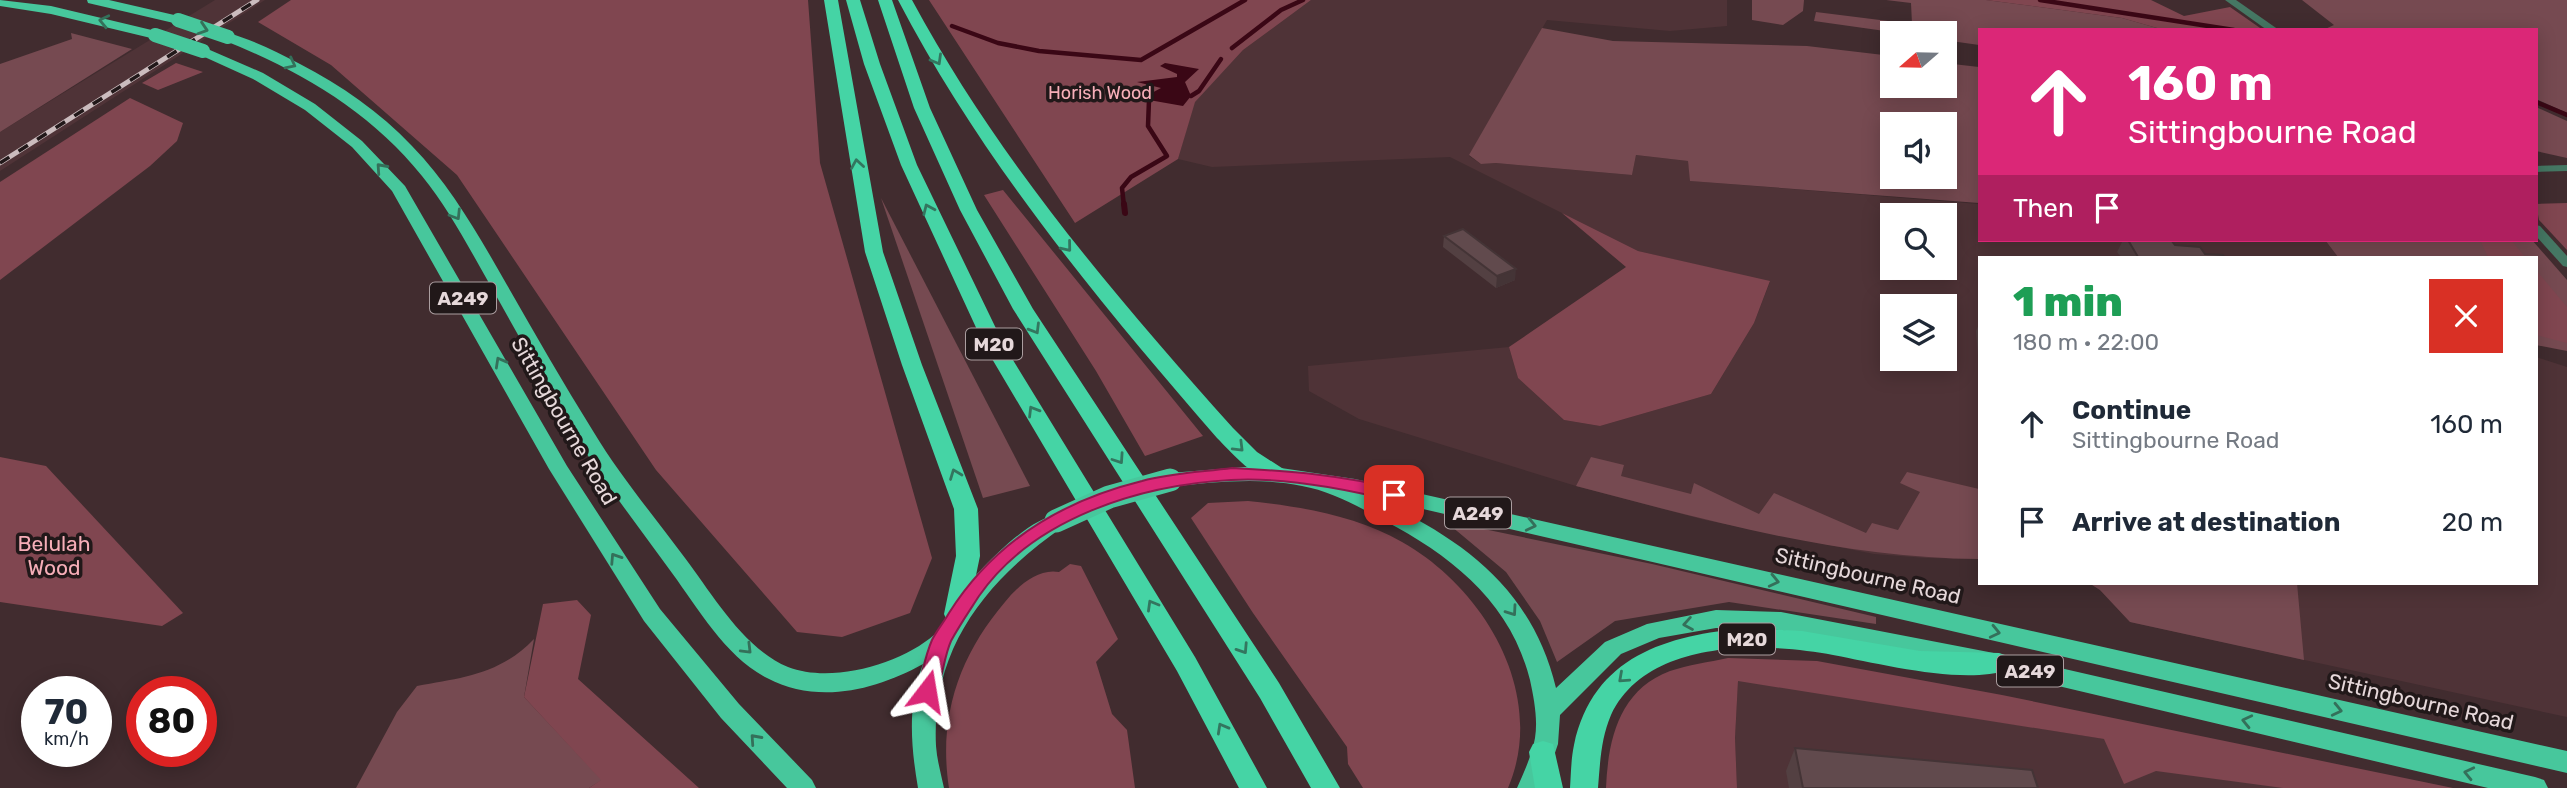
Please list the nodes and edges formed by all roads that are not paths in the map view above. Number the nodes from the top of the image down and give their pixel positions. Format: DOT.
graph roads {
  1 [pos="93,0"];
  2 [pos="831,0"];
  3 [pos="853,0"];
  4 [pos="885,0"];
  5 [pos="905,0"];
  6 [pos="2230,0"];
  7 [pos="0,2"];
  8 [pos="2271,28"];
  9 [pos="2567,168"];
  10 [pos="2538,169"];
  11 [pos="2538,231"];
  12 [pos="2567,263"];
  13 [pos="1277,475"];
  14 [pos="1320,482"];
  15 [pos="956,614"];
  16 [pos="941,641"];
  17 [pos="1999,663"];
  18 [pos="1547,712"];
  19 [pos="1544,752"];
  20 [pos="2567,762"];
  21 [pos="803,788"];
  22 [pos="931,788"];
  23 [pos="1253,788"];
  24 [pos="1326,788"];
  25 [pos="1530,788"];
  26 [pos="1549,788"];
  27 [pos="1584,788"];
  28 [pos="2535,788"];
  1 -- 16 [label="highway, Sittingbourne Road / A249, one-way, bridge"];
  15 -- 2 [label="highway, one-way"];
  23 -- 3 [label="highway, M20, one-way"];
  4 -- 24 [label="highway, M20, one-way"];
  5 -- 13 [label="highway, one-way"];
  6 -- 8 [label="street"];
  21 -- 7 [label="highway, Sittingbourne Road / A249, one-way, bridge"];
  9 -- 10 [label="street"];
  11 -- 12 [label="street"];
  13 -- 14 [label="highway"];
  13 -- 15 [label="highway, bridge"];
  14 -- 18 [label="highway, one-way"];
  14 -- 20 [label="highway, Sittingbourne Road / A249, one-way"];
  15 -- 16 [label="highway"];
  16 -- 22 [label="highway"];
  17 -- 18 [label="highway, A249, one-way"];
  17 -- 27 [label="highway, M20, one-way"];
  28 -- 17 [label="highway, A249, one-way"];
  18 -- 19 [label="highway"];
  19 -- 25 [label="highway"];
  19 -- 26 [label="highway"];
}
